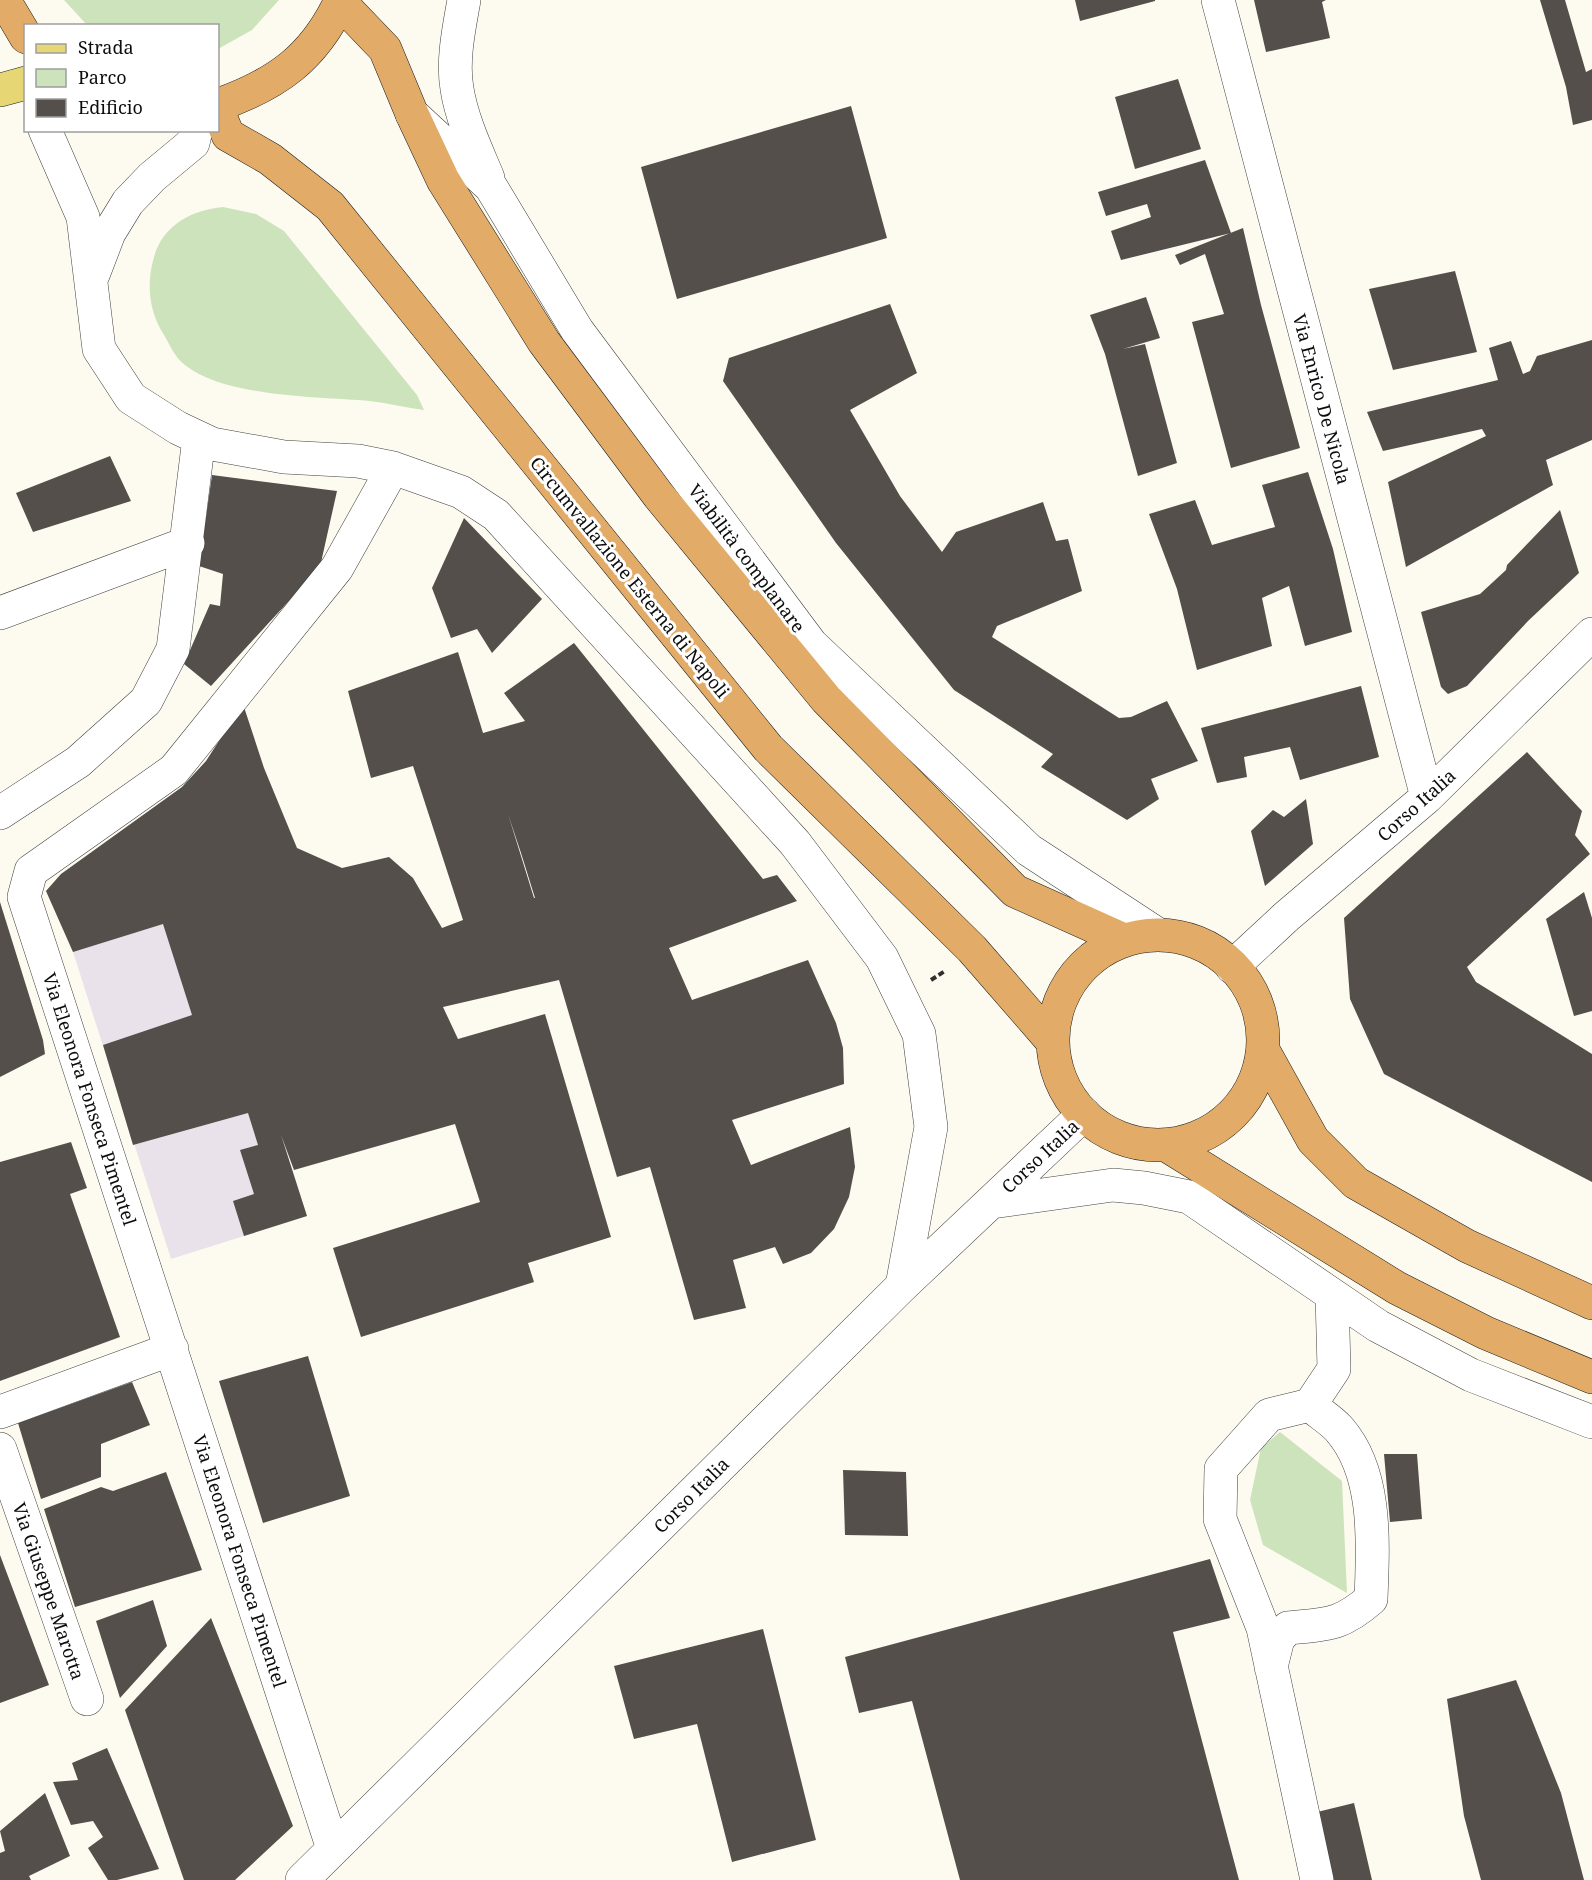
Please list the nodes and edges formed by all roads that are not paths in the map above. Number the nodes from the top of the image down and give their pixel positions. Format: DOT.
graph roads {
  1 [pos="4,0"];
  2 [pos="464,0"];
  3 [pos="1218,0"];
  4 [pos="341,1"];
  5 [pos="24,34"];
  6 [pos="24,84"];
  7 [pos="0,90"];
  8 [pos="219,105"];
  9 [pos="219,113"];
  10 [pos="412,114"];
  11 [pos="46,132"];
  12 [pos="196,132"];
  13 [pos="491,187"];
  14 [pos="499,269"];
  15 [pos="92,277"];
  16 [pos="200,438"];
  17 [pos="393,468"];
  18 [pos="188,543"];
  19 [pos="0,613"];
  20 [pos="1592,634"];
  21 [pos="1427,797"];
  22 [pos="0,813"];
  23 [pos="1157,934"];
  24 [pos="1124,939"];
  25 [pos="1233,967"];
  26 [pos="1052,1041"];
  27 [pos="1263,1050"];
  28 [pos="1084,1114"];
  29 [pos="1166,1145"];
  30 [pos="992,1202"];
  31 [pos="902,1286"];
  32 [pos="1332,1295"];
  33 [pos="1592,1303"];
  34 [pos="172,1349"];
  35 [pos="1592,1377"];
  36 [pos="1310,1405"];
  37 [pos="0,1412"];
  38 [pos="1592,1422"];
  39 [pos="0,1449"];
  40 [pos="1271,1667"];
  41 [pos="87,1700"];
  42 [pos="333,1849"];
  43 [pos="302,1880"];
  44 [pos="1317,1880"];
  1 -- 5 [label="highway"];
  2 -- 13 [label="street"];
  3 -- 21 [label="street, Via Enrico De Nicola"];
  4 -- 8 [label="highway"];
  4 -- 10 [label="highway"];
  6 -- 7 [label="main road"];
  9 -- 26 [label="highway, Circumvallazione Esterna di Napoli"];
  10 -- 13 [label="street, Viabilità complanare"];
  10 -- 14 [label="highway"];
  11 -- 15 [label="street"];
  12 -- 15 [label="street"];
  13 -- 14 [label="street"];
  13 -- 23 [label="street, Viabilità complanare"];
  14 -- 24 [label="highway"];
  15 -- 16 [label="street"];
  16 -- 17 [label="street"];
  16 -- 18 [label="street"];
  17 -- 31 [label="street"];
  17 -- 34 [label="street, Via Eleonora Fonseca Pimentel"];
  18 -- 19 [label="street"];
  18 -- 22 [label="street"];
  20 -- 21 [label="street, Corso Italia"];
  21 -- 25 [label="street, Corso Italia"];
  23 -- 24 [label="highway"];
  23 -- 25 [label="highway"];
  24 -- 26 [label="highway"];
  25 -- 27 [label="highway"];
  26 -- 28 [label="highway"];
  27 -- 29 [label="highway"];
  27 -- 33 [label="highway"];
  28 -- 29 [label="highway"];
  28 -- 30 [label="street, Corso Italia"];
  29 -- 35 [label="highway"];
  30 -- 31 [label="street, Corso Italia"];
  30 -- 32 [label="street"];
  31 -- 42 [label="street, Corso Italia"];
  32 -- 36 [label="street"];
  32 -- 38 [label="street"];
  34 -- 37 [label="street"];
  34 -- 42 [label="street, Via Eleonora Fonseca Pimentel"];
  36 -- 40 [label="street"];
  36 -- 40 [label="street"];
  39 -- 41 [label="street, Via Giuseppe Marotta"];
  40 -- 44 [label="street"];
  42 -- 43 [label="street, Corso Italia"];
}
